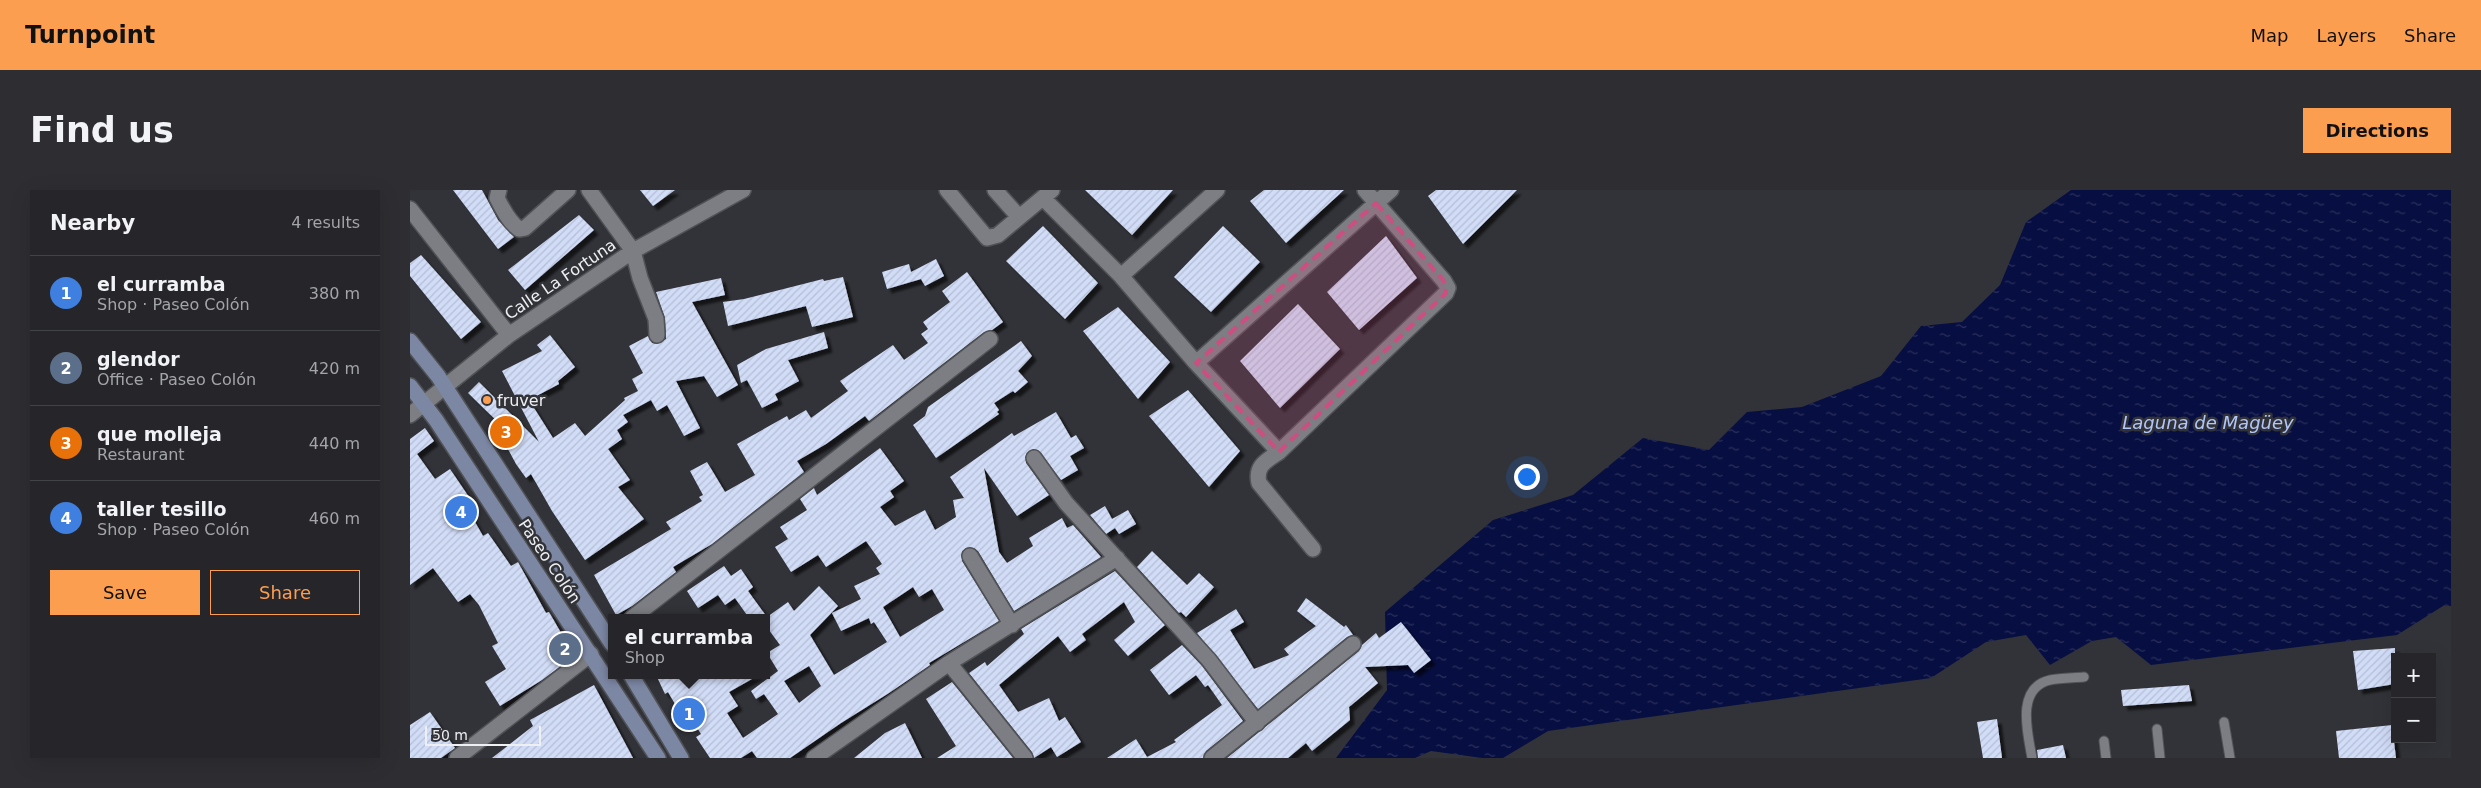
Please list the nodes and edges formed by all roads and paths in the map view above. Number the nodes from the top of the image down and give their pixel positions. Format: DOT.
graph roads {
  1 [pos="499,190"];
  2 [pos="568,190"];
  3 [pos="589,190"];
  4 [pos="742,190"];
  5 [pos="947,190"];
  6 [pos="995,190"];
  7 [pos="1217,190"];
  8 [pos="1365,190"];
  9 [pos="1391,190"];
  10 [pos="725,194"];
  11 [pos="1048,194"];
  12 [pos="1376,203"];
  13 [pos="410,209"];
  14 [pos="1019,217"];
  15 [pos="633,251"];
  16 [pos="1122,276"];
  17 [pos="658,334"];
  18 [pos="509,335"];
  19 [pos="990,339"];
  20 [pos="410,341"];
  21 [pos="1196,363"];
  22 [pos="410,386"];
  23 [pos="445,386"];
  24 [pos="424,404"];
  25 [pos="410,416"];
  26 [pos="1279,452"];
  27 [pos="1034,458"];
  28 [pos="1313,549"];
  29 [pos="970,556"];
  30 [pos="1117,558"];
  31 [pos="637,614"];
  32 [pos="1012,625"];
  33 [pos="608,635"];
  34 [pos="1353,644"];
  35 [pos="591,654"];
  36 [pos="949,663"];
  37 [pos="2084,677"];
  38 [pos="632,679"];
  39 [pos="2224,722"];
  40 [pos="1257,723"];
  41 [pos="2158,729"];
  42 [pos="2104,741"];
  43 [pos="458,758"];
  44 [pos="658,758"];
  45 [pos="681,758"];
  46 [pos="814,758"];
  47 [pos="1025,758"];
  48 [pos="1212,758"];
  49 [pos="2032,758"];
  50 [pos="2106,758"];
  51 [pos="2160,758"];
  52 [pos="2230,758"];
  1 -- 2 [label="street"];
  3 -- 15 [label="street"];
  4 -- 10 [label="street, Calle La Fortuna"];
  5 -- 14 [label="street"];
  6 -- 14 [label="street"];
  7 -- 16 [label="street"];
  8 -- 12 [label="street"];
  9 -- 12 [label="street"];
  10 -- 15 [label="street, Calle La Fortuna"];
  11 -- 14 [label="street"];
  11 -- 16 [label="street"];
  12 -- 21 [label="street"];
  12 -- 26 [label="street"];
  13 -- 18 [label="street"];
  15 -- 17 [label="street"];
  15 -- 18 [label="street, Calle La Fortuna"];
  16 -- 21 [label="street"];
  18 -- 23 [label="street, Calle La Fortuna"];
  19 -- 31 [label="street"];
  20 -- 23 [label="main road, Paseo Colón"];
  21 -- 26 [label="street"];
  22 -- 24 [label="main road, Paseo Colón"];
  23 -- 24 [label="street, Calle La Fortuna"];
  23 -- 33 [label="main road, Paseo Colón"];
  24 -- 25 [label="street, Calle La Fortuna"];
  24 -- 35 [label="main road, Paseo Colón"];
  26 -- 28 [label="street"];
  27 -- 30 [label="street"];
  29 -- 32 [label="street"];
  30 -- 32 [label="street"];
  30 -- 40 [label="street"];
  32 -- 36 [label="street"];
  34 -- 40 [label="street"];
  35 -- 43 [label="street"];
  35 -- 44 [label="main road, Paseo Colón"];
  36 -- 46 [label="street"];
  36 -- 47 [label="street"];
  37 -- 49 [label="lane"];
  38 -- 45 [label="main road"];
  39 -- 52 [label="lane"];
  40 -- 48 [label="street"];
  41 -- 51 [label="lane"];
  42 -- 50 [label="lane"];
}
